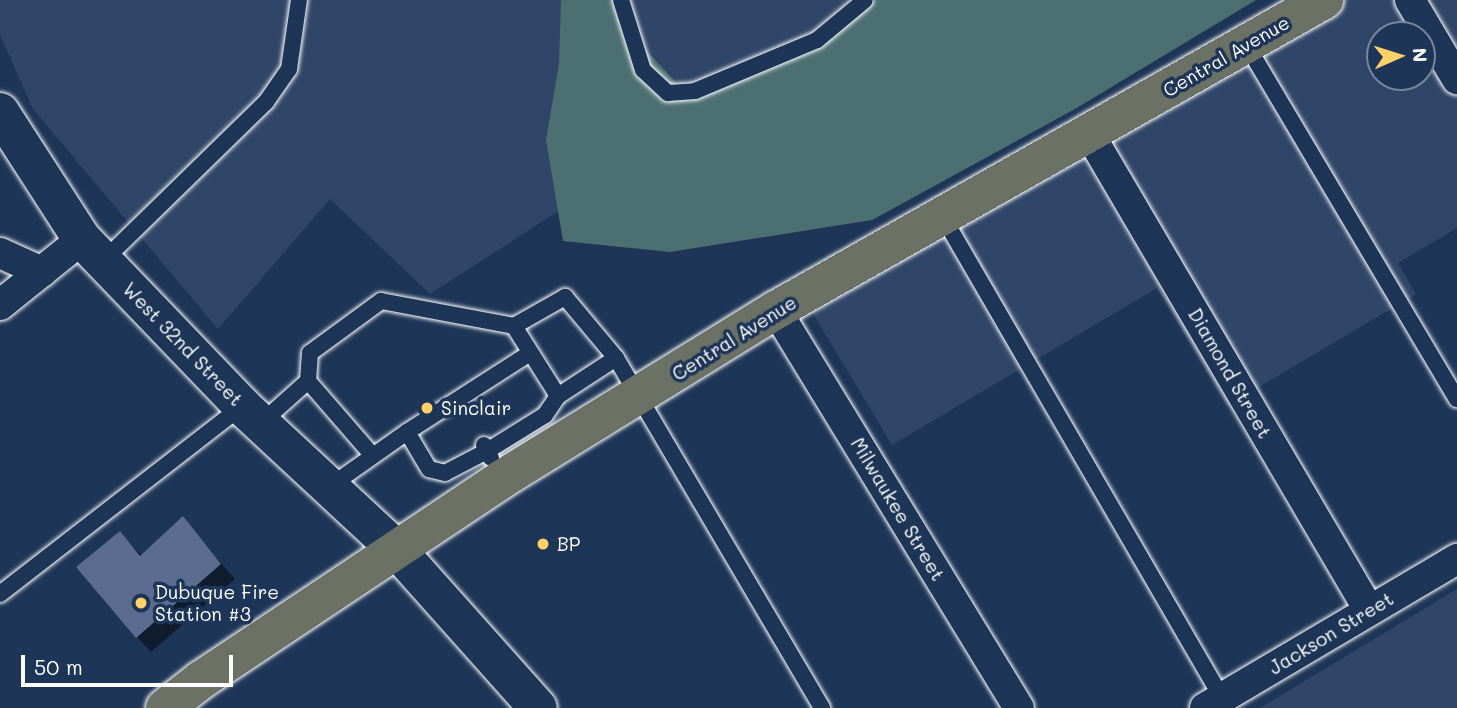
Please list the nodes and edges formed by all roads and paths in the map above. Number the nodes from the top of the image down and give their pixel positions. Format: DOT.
graph roads {
  1 [pos="299,0"];
  2 [pos="621,0"];
  3 [pos="865,0"];
  4 [pos="1324,0"];
  5 [pos="1410,0"];
  6 [pos="1246,44"];
  7 [pos="1457,79"];
  8 [pos="0,112"];
  9 [pos="1090,135"];
  10 [pos="943,217"];
  11 [pos="92,250"];
  12 [pos="0,253"];
  13 [pos="42,272"];
  14 [pos="0,305"];
  15 [pos="776,310"];
  16 [pos="514,326"];
  17 [pos="530,353"];
  18 [pos="615,358"];
  19 [pos="308,381"];
  20 [pos="558,396"];
  21 [pos="638,398"];
  22 [pos="1457,399"];
  23 [pos="252,415"];
  24 [pos="554,430"];
  25 [pos="407,432"];
  26 [pos="372,454"];
  27 [pos="491,458"];
  28 [pos="329,487"];
  29 [pos="398,551"];
  30 [pos="1457,559"];
  31 [pos="0,594"];
  32 [pos="1369,610"];
  33 [pos="1214,703"];
  34 [pos="165,708"];
  35 [pos="538,708"];
  36 [pos="822,708"];
  37 [pos="1019,708"];
  1 -- 11 [label="lane"];
  2 -- 3 [label="lane"];
  4 -- 6 [label="main road, Central Avenue"];
  5 -- 7 [label="street"];
  6 -- 9 [label="main road, Central Avenue"];
  6 -- 22 [label="lane"];
  8 -- 11 [label="street, West 32nd Street"];
  9 -- 10 [label="main road, Central Avenue"];
  9 -- 32 [label="street, Diamond Street"];
  10 -- 15 [label="main road, Central Avenue"];
  10 -- 33 [label="lane"];
  11 -- 13 [label="street"];
  11 -- 23 [label="street, West 32nd Street"];
  12 -- 13 [label="street"];
  13 -- 14 [label="street"];
  15 -- 21 [label="main road, Central Avenue"];
  15 -- 37 [label="street, Milwaukee Street"];
  16 -- 17 [label="lane"];
  16 -- 18 [label="lane"];
  16 -- 19 [label="lane"];
  17 -- 20 [label="lane"];
  17 -- 25 [label="lane"];
  18 -- 20 [label="lane"];
  18 -- 21 [label="lane"];
  19 -- 23 [label="lane"];
  19 -- 26 [label="lane"];
  20 -- 24 [label="lane"];
  21 -- 24 [label="main road, Central Avenue"];
  21 -- 36 [label="lane"];
  23 -- 28 [label="street, West 32nd Street"];
  23 -- 31 [label="lane"];
  24 -- 27 [label="main road, Central Avenue"];
  24 -- 27 [label="lane"];
  25 -- 26 [label="lane"];
  25 -- 27 [label="lane"];
  26 -- 28 [label="lane"];
  27 -- 29 [label="main road, Central Avenue"];
  28 -- 29 [label="street, West 32nd Street"];
  29 -- 34 [label="main road, Central Avenue"];
  29 -- 35 [label="street, West 32nd Street"];
  30 -- 32 [label="street, Jackson Street"];
  32 -- 33 [label="street, Jackson Street"];
}
